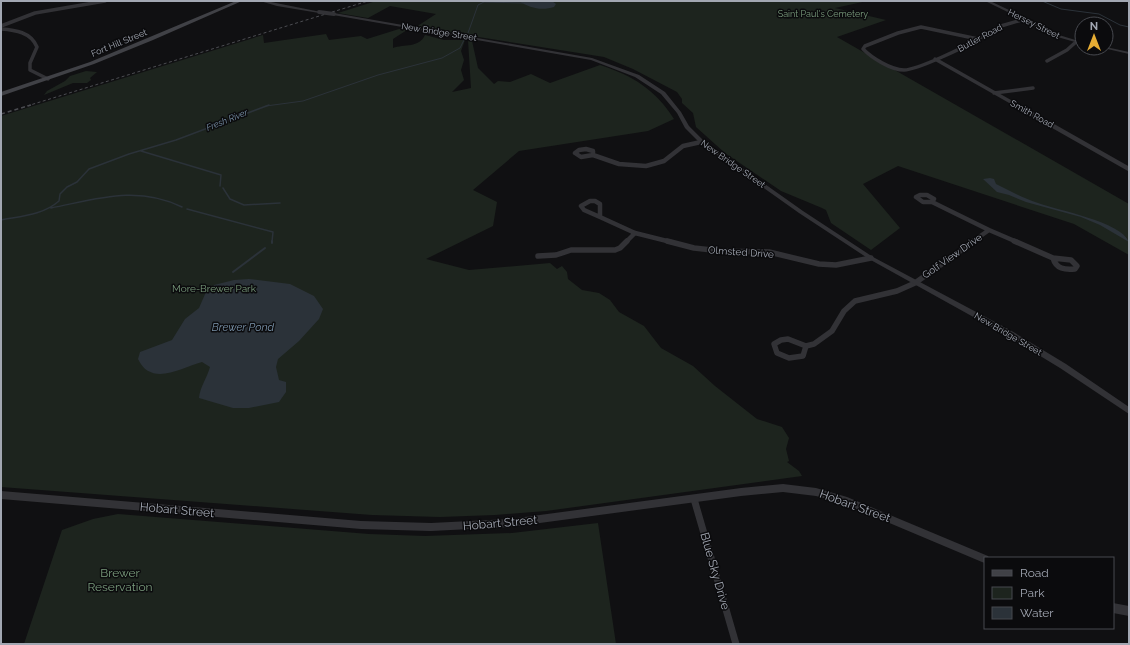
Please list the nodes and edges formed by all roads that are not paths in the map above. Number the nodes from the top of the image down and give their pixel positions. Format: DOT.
graph roads {
  1 [pos="105,1"];
  2 [pos="240,1"];
  3 [pos="262,1"];
  4 [pos="987,1"];
  5 [pos="93,2"];
  6 [pos="1025,19"];
  7 [pos="1,27"];
  8 [pos="978,39"];
  9 [pos="1074,40"];
  10 [pos="1074,44"];
  11 [pos="1114,50"];
  12 [pos="1129,53"];
  13 [pos="935,59"];
  14 [pos="1047,61"];
  15 [pos="48,79"];
  16 [pos="1033,88"];
  17 [pos="994,92"];
  18 [pos="1,94"];
  19 [pos="702,142"];
  20 [pos="593,155"];
  21 [pos="1129,168"];
  22 [pos="932,202"];
  23 [pos="600,217"];
  24 [pos="989,230"];
  25 [pos="635,233"];
  26 [pos="538,256"];
  27 [pos="871,258"];
  28 [pos="1053,258"];
  29 [pos="915,283"];
  30 [pos="806,346"];
  31 [pos="1129,411"];
  32 [pos="1,496"];
  33 [pos="694,499"];
  34 [pos="984,559"];
  35 [pos="1114,608"];
  36 [pos="1129,611"];
  37 [pos="736,644"];
  1 -- 5 [label="street"];
  2 -- 15 [label="main road, Fort Hill Street"];
  3 -- 19 [label="street, New Bridge Street, bridge"];
  4 -- 6 [label="street, Hersey Street"];
  5 -- 7 [label="street"];
  6 -- 8 [label="street, Butler Road"];
  6 -- 9 [label="street, Hersey Street"];
  7 -- 15 [label="street"];
  8 -- 13 [label="street, Butler Road"];
  8 -- 13 [label="street, Butler Road"];
  10 -- 14 [label="street"];
  11 -- 12 [label="street"];
  13 -- 17 [label="street, Smith Road"];
  15 -- 18 [label="main road, Fort Hill Street"];
  16 -- 17 [label="street"];
  17 -- 21 [label="street, Smith Road"];
  19 -- 20 [label="street"];
  19 -- 27 [label="street, New Bridge Street"];
  22 -- 24 [label="street, Golf View Drive"];
  23 -- 25 [label="street, Olmsted Drive"];
  24 -- 28 [label="street, Golf View Drive"];
  24 -- 29 [label="street, Golf View Drive"];
  25 -- 26 [label="street"];
  25 -- 27 [label="street, Olmsted Drive"];
  27 -- 29 [label="street, New Bridge Street"];
  29 -- 30 [label="street, Golf View Drive"];
  29 -- 31 [label="street, New Bridge Street"];
  30 -- 30 [label="street"];
  32 -- 33 [label="street, Hobart Street"];
  33 -- 34 [label="street, Hobart Street"];
  33 -- 37 [label="street, Blue Sky Drive"];
  35 -- 36 [label="street"];
}
